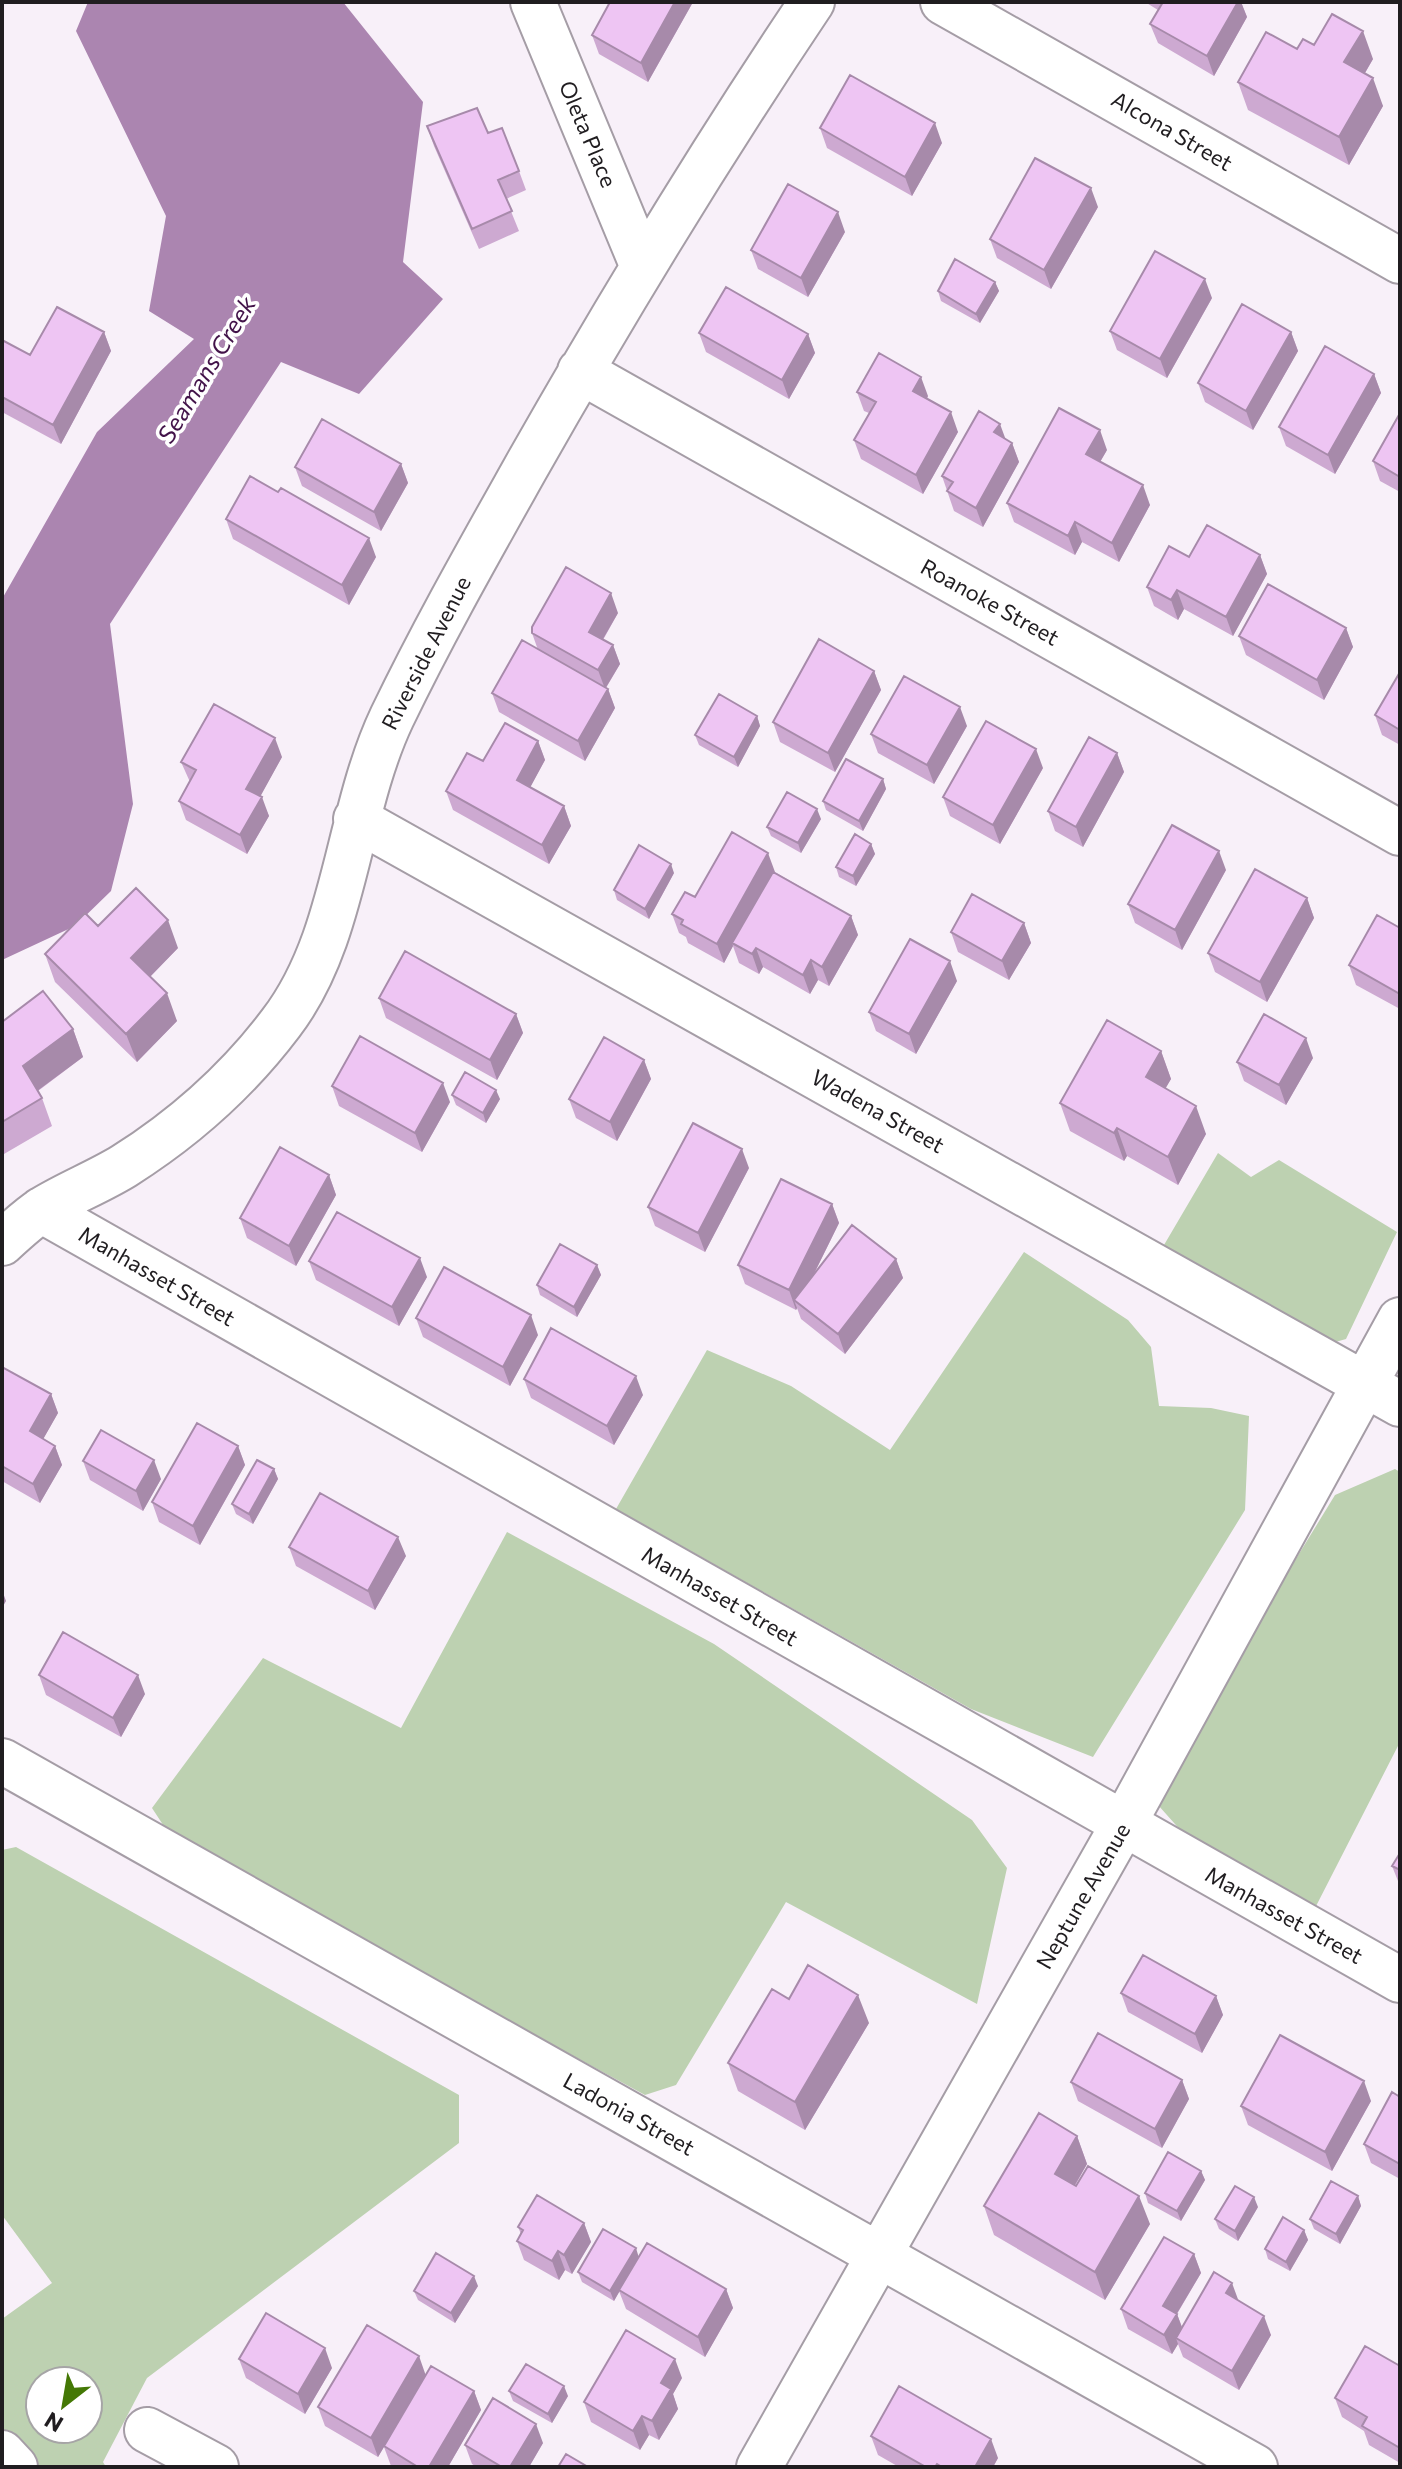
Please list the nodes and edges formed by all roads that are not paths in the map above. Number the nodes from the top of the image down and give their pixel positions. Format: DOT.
graph roads {
  1 [pos="533,2"];
  2 [pos="812,2"];
  3 [pos="943,2"];
  4 [pos="1400,261"];
  5 [pos="643,267"];
  6 [pos="580,371"];
  7 [pos="356,819"];
  8 [pos="1400,833"];
  9 [pos="41,1210"];
  10 [pos="2,1243"];
  11 [pos="1400,1320"];
  12 [pos="1382,1394"];
  13 [pos="2,1761"];
  14 [pos="1123,1825"];
  15 [pos="1400,1980"];
  16 [pos="879,2255"];
  17 [pos="147,2430"];
  18 [pos="2,2453"];
  19 [pos="15,2467"];
  20 [pos="216,2467"];
  21 [pos="759,2467"];
  22 [pos="1255,2467"];
  1 -- 5 [label="main road, Oleta Place"];
  2 -- 5 [label="main road, Riverside Avenue"];
  3 -- 4 [label="main road, Alcona Street"];
  5 -- 6 [label="main road, Riverside Avenue"];
  6 -- 7 [label="main road, Riverside Avenue"];
  6 -- 8 [label="main road, Roanoke Street"];
  7 -- 9 [label="main road, Riverside Avenue"];
  7 -- 12 [label="main road, Wadena Street"];
  9 -- 10 [label="main road, Riverside Avenue"];
  9 -- 14 [label="main road, Manhasset Street"];
  11 -- 12 [label="main road, Neptune Avenue"];
  12 -- 14 [label="main road, Neptune Avenue"];
  13 -- 16 [label="main road, Ladonia Street"];
  14 -- 15 [label="main road, Manhasset Street"];
  14 -- 16 [label="main road, Neptune Avenue"];
  16 -- 21 [label="main road, Neptune Avenue"];
  16 -- 22 [label="main road, Ladonia Street"];
  17 -- 20 [label="main road"];
  18 -- 19 [label="main road"];
}
